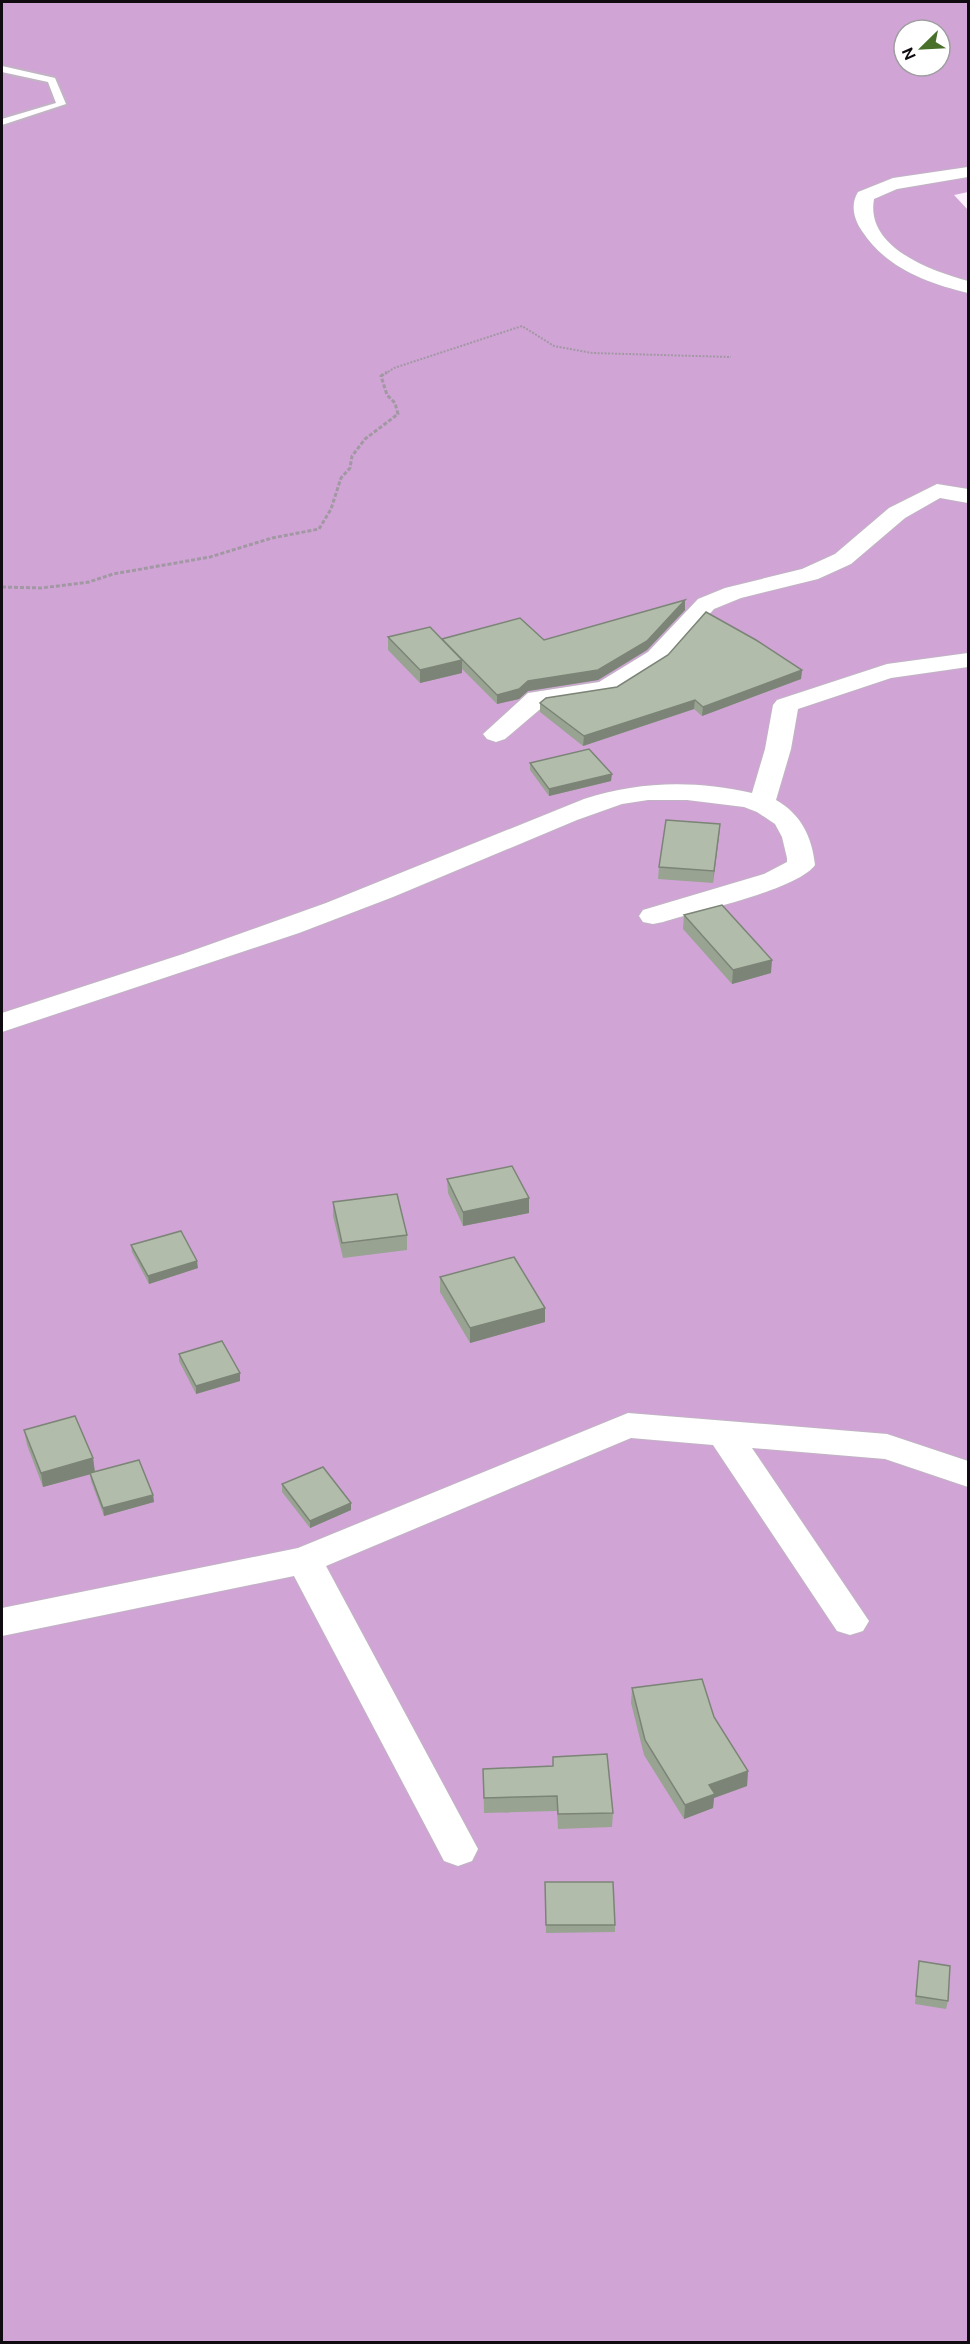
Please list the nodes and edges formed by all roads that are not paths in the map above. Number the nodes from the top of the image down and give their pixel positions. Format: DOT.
graph roads {
  1 [pos="2,69"];
  2 [pos="2,122"];
  3 [pos="969,172"];
  4 [pos="969,287"];
  5 [pos="969,488"];
  6 [pos="937,491"];
  7 [pos="969,496"];
  8 [pos="969,660"];
  9 [pos="496,734"];
  10 [pos="762,803"];
  11 [pos="653,916"];
  12 [pos="2,1023"];
  13 [pos="723,1433"];
  14 [pos="969,1474"];
  15 [pos="304,1560"];
  16 [pos="850,1621"];
  17 [pos="2,1622"];
  18 [pos="458,1849"];
  1 -- 2 [label="lane"];
  3 -- 4 [label="street"];
  5 -- 6 [label="street"];
  6 -- 7 [label="street"];
  6 -- 9 [label="street"];
  8 -- 10 [label="street"];
  10 -- 11 [label="street"];
  10 -- 12 [label="street"];
  13 -- 14 [label="street"];
  13 -- 15 [label="street"];
  13 -- 16 [label="street"];
  15 -- 17 [label="street"];
  15 -- 18 [label="street"];
}
